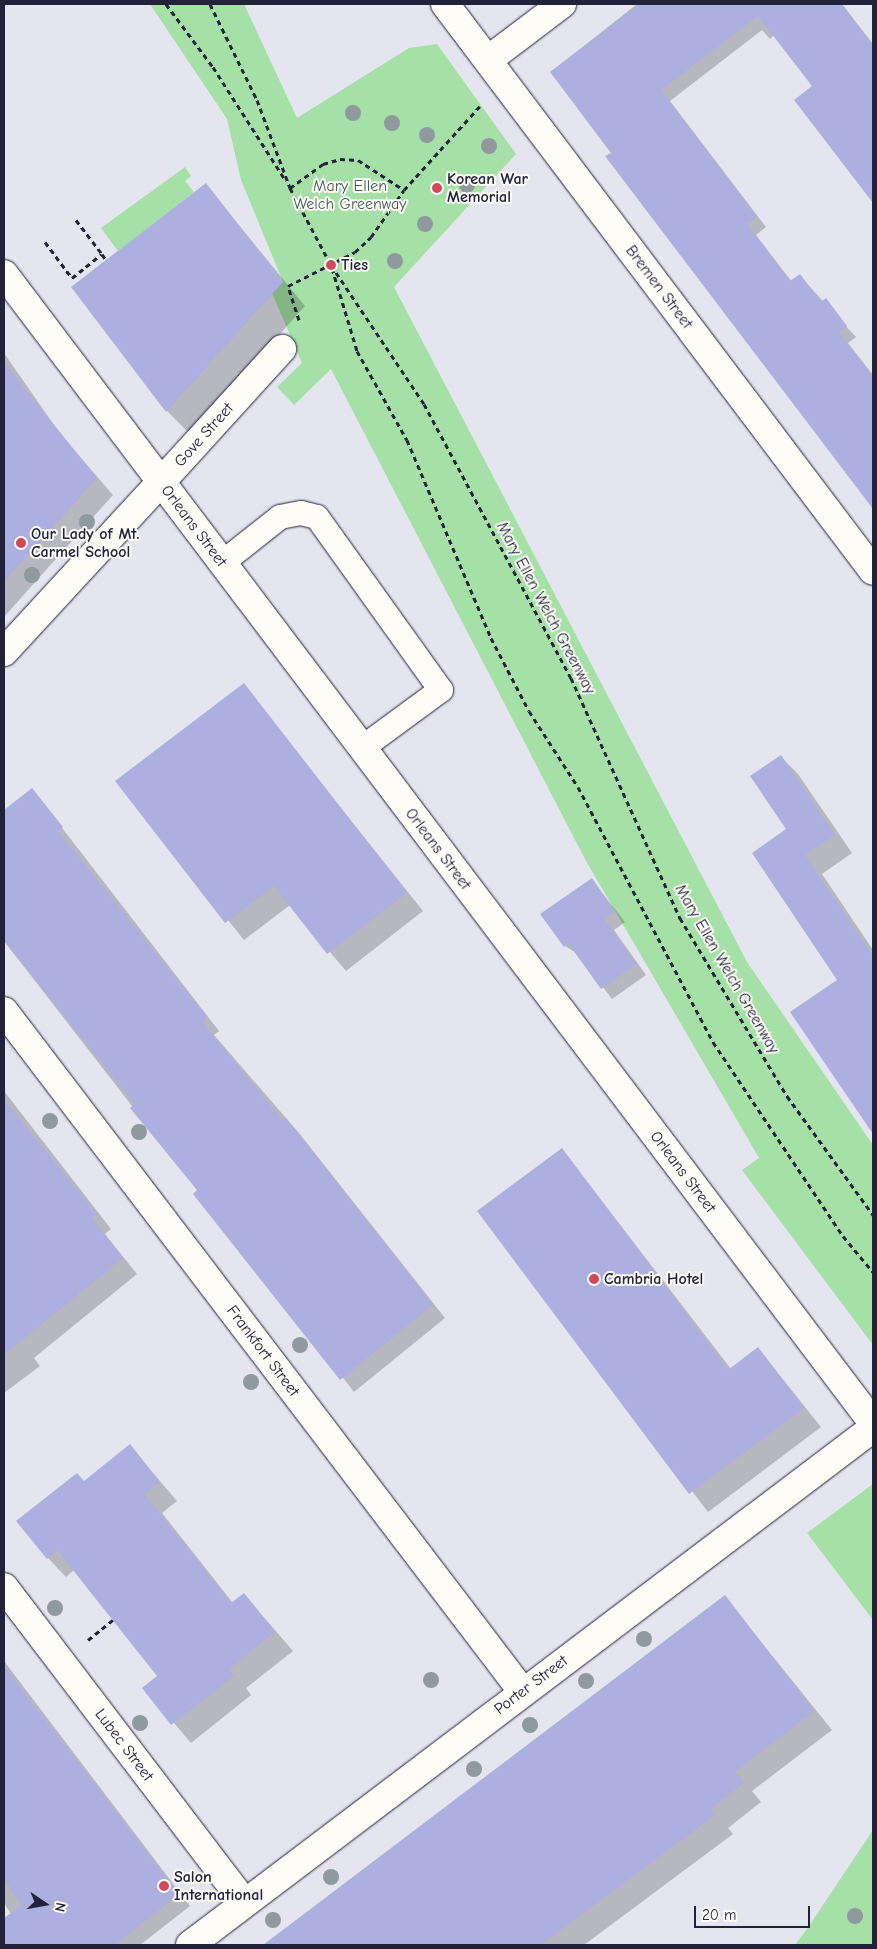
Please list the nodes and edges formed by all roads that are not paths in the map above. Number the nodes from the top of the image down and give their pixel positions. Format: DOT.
graph roads {
  1 [pos="445,4"];
  2 [pos="562,4"];
  3 [pos="488,60"];
  4 [pos="4,274"];
  5 [pos="282,349"];
  6 [pos="161,482"];
  7 [pos="222,563"];
  8 [pos="873,571"];
  9 [pos="4,652"];
  10 [pos="362,748"];
  11 [pos="4,1011"];
  12 [pos="873,1423"];
  13 [pos="873,1428"];
  14 [pos="4,1587"];
  15 [pos="522,1691"];
  16 [pos="245,1903"];
  17 [pos="190,1945"];
  1 -- 3 [label="street, Bremen Street"];
  2 -- 3 [label="street"];
  3 -- 8 [label="street, Bremen Street"];
  4 -- 6 [label="street, Orleans Street"];
  5 -- 6 [label="street, Gove Street"];
  6 -- 7 [label="street, Orleans Street"];
  6 -- 9 [label="street, Gove Street"];
  7 -- 10 [label="street, Orleans Street"];
  7 -- 10 [label="lane"];
  10 -- 12 [label="street, Orleans Street"];
  11 -- 15 [label="street, Frankfort Street"];
  13 -- 15 [label="street, Porter Street"];
  14 -- 16 [label="street, Lubec Street"];
  15 -- 16 [label="street, Porter Street"];
  16 -- 17 [label="street, Porter Street"];
}
